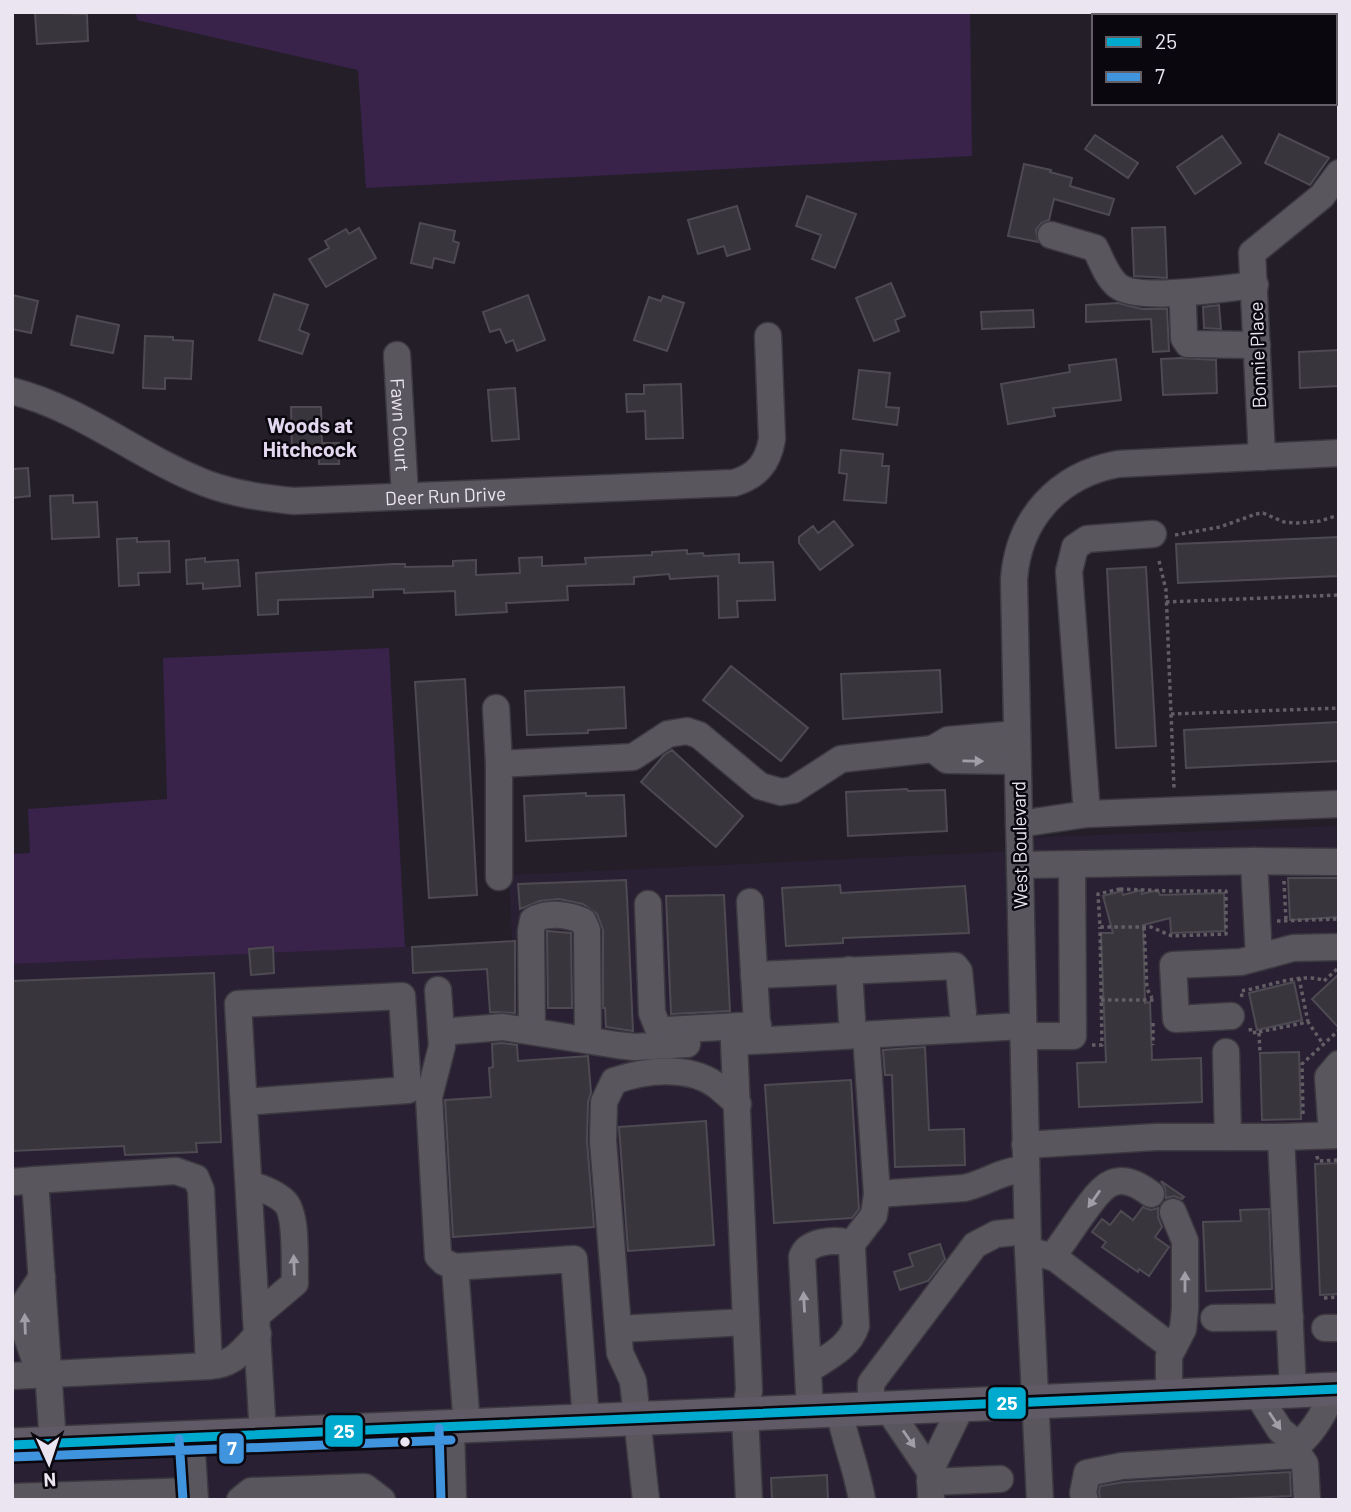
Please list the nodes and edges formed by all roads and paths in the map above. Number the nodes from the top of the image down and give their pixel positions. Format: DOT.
graph roads {
  1 [pos="1339,173"];
  2 [pos="1051,235"];
  3 [pos="1255,285"];
  4 [pos="1183,307"];
  5 [pos="768,336"];
  6 [pos="1257,345"];
  7 [pos="397,355"];
  8 [pos="12,391"];
  9 [pos="1339,453"];
  10 [pos="1262,457"];
  11 [pos="405,496"];
  12 [pos="1339,515"];
  13 [pos="1162,535"];
  14 [pos="1159,561"];
  15 [pos="1339,595"];
  16 [pos="1166,602"];
  17 [pos="496,708"];
  18 [pos="1339,708"];
  19 [pos="1171,714"];
  20 [pos="1017,734"];
  21 [pos="933,749"];
  22 [pos="1017,761"];
  23 [pos="499,764"];
  24 [pos="1174,788"];
  25 [pos="1339,804"];
  26 [pos="1087,814"];
  27 [pos="1019,824"];
  28 [pos="1254,861"];
  29 [pos="1283,862"];
  30 [pos="1339,862"];
  31 [pos="1072,864"];
  32 [pos="1020,866"];
  33 [pos="499,877"];
  34 [pos="750,902"];
  35 [pos="648,904"];
  36 [pos="1339,919"];
  37 [pos="1286,920"];
  38 [pos="1257,922"];
  39 [pos="1100,927"];
  40 [pos="1144,927"];
  41 [pos="1339,947"];
  42 [pos="1259,957"];
  43 [pos="1339,968"];
  44 [pos="849,970"];
  45 [pos="754,975"];
  46 [pos="1299,978"];
  47 [pos="438,989"];
  48 [pos="1101,1000"];
  49 [pos="1164,1000"];
  50 [pos="963,1013"];
  51 [pos="1241,1014"];
  52 [pos="1308,1022"];
  53 [pos="1023,1024"];
  54 [pos="757,1025"];
  55 [pos="859,1027"];
  56 [pos="533,1030"];
  57 [pos="441,1031"];
  58 [pos="1259,1032"];
  59 [pos="1073,1037"];
  60 [pos="595,1042"];
  61 [pos="734,1042"];
  62 [pos="1153,1045"];
  63 [pos="1226,1052"];
  64 [pos="1260,1053"];
  65 [pos="1331,1054"];
  66 [pos="609,1092"];
  67 [pos="244,1102"];
  68 [pos="738,1104"];
  69 [pos="1336,1135"];
  70 [pos="1228,1137"];
  71 [pos="1281,1137"];
  72 [pos="1026,1157"];
  73 [pos="24,1181"];
  74 [pos="249,1184"];
  75 [pos="877,1194"];
  76 [pos="1151,1194"];
  77 [pos="1173,1212"];
  78 [pos="850,1246"];
  79 [pos="1036,1246"];
  80 [pos="455,1266"];
  81 [pos="1324,1297"];
  82 [pos="1339,1297"];
  83 [pos="1290,1317"];
  84 [pos="1214,1318"];
  85 [pos="747,1322"];
  86 [pos="257,1325"];
  87 [pos="618,1329"];
  88 [pos="1173,1348"];
  89 [pos="209,1366"];
  90 [pos="808,1370"];
  91 [pos="48,1371"];
  92 [pos="12,1376"];
  93 [pos="1336,1389"];
  94 [pos="1293,1391"];
  95 [pos="1256,1392"];
  96 [pos="1169,1396"];
  97 [pos="1035,1402"];
  98 [pos="962,1405"];
  99 [pos="852,1410"];
  100 [pos="745,1415"];
  101 [pos="638,1419"];
  102 [pos="586,1421"];
  103 [pos="459,1427"];
  104 [pos="263,1435"];
  105 [pos="191,1438"];
  106 [pos="53,1443"];
  107 [pos="12,1445"];
  108 [pos="1299,1450"];
  109 [pos="1000,1479"];
  110 [pos="930,1484"];
  111 [pos="195,1495"];
  112 [pos="12,1497"];
  113 [pos="95,1497"];
  114 [pos="240,1500"];
  115 [pos="346,1500"];
  116 [pos="364,1500"];
  117 [pos="382,1500"];
  118 [pos="453,1500"];
  119 [pos="646,1500"];
  120 [pos="749,1500"];
  121 [pos="862,1500"];
  122 [pos="1040,1500"];
  123 [pos="1085,1500"];
  124 [pos="1307,1500"];
  1 -- 3 [label="street, Bonnie Place"];
  2 -- 3 [label="street"];
  3 -- 6 [label="street, Bonnie Place"];
  4 -- 6 [label="street"];
  5 -- 11 [label="street, Deer Run Drive"];
  6 -- 10 [label="street, Bonnie Place"];
  7 -- 11 [label="street, Fawn Court"];
  8 -- 11 [label="street, Deer Run Drive"];
  9 -- 10 [label="street, West Boulevard"];
  10 -- 20 [label="street, West Boulevard"];
  12 -- 13 [label="path"];
  13 -- 26 [label="street"];
  14 -- 16 [label="path"];
  15 -- 16 [label="path"];
  16 -- 19 [label="path"];
  17 -- 23 [label="street"];
  18 -- 19 [label="path"];
  19 -- 24 [label="path"];
  20 -- 21 [label="street"];
  20 -- 22 [label="street, West Boulevard"];
  21 -- 22 [label="street, one-way"];
  21 -- 23 [label="street"];
  22 -- 27 [label="street, West Boulevard"];
  23 -- 33 [label="street"];
  25 -- 26 [label="street"];
  26 -- 27 [label="street"];
  27 -- 32 [label="street, West Boulevard"];
  28 -- 29 [label="street"];
  28 -- 31 [label="street"];
  28 -- 38 [label="street"];
  29 -- 30 [label="street"];
  29 -- 37 [label="path"];
  31 -- 32 [label="street"];
  31 -- 59 [label="street"];
  32 -- 53 [label="street, West Boulevard"];
  34 -- 45 [label="street"];
  35 -- 54 [label="street"];
  36 -- 37 [label="path"];
  37 -- 38 [label="path"];
  38 -- 42 [label="street"];
  39 -- 40 [label="path"];
  39 -- 40 [label="path"];
  39 -- 48 [label="path"];
  40 -- 49 [label="path"];
  41 -- 42 [label="street"];
  42 -- 49 [label="street"];
  43 -- 46 [label="path"];
  44 -- 45 [label="street"];
  44 -- 50 [label="street"];
  44 -- 55 [label="street"];
  45 -- 54 [label="street"];
  46 -- 51 [label="path"];
  46 -- 52 [label="path"];
  47 -- 57 [label="street"];
  48 -- 49 [label="path"];
  48 -- 59 [label="path"];
  49 -- 51 [label="street"];
  49 -- 62 [label="path"];
  50 -- 53 [label="street"];
  50 -- 55 [label="street"];
  51 -- 58 [label="path"];
  52 -- 58 [label="path"];
  52 -- 65 [label="path"];
  53 -- 55 [label="street"];
  53 -- 59 [label="street"];
  53 -- 72 [label="street, West Boulevard"];
  54 -- 55 [label="street"];
  55 -- 61 [label="street"];
  55 -- 75 [label="street"];
  56 -- 57 [label="street"];
  56 -- 60 [label="street"];
  56 -- 60 [label="street"];
  57 -- 80 [label="street"];
  58 -- 64 [label="path"];
  60 -- 61 [label="street"];
  60 -- 66 [label="street"];
  61 -- 68 [label="street"];
  63 -- 70 [label="street"];
  65 -- 69 [label="street"];
  66 -- 68 [label="street"];
  66 -- 87 [label="street"];
  67 -- 67 [label="street"];
  67 -- 74 [label="street"];
  68 -- 85 [label="street"];
  69 -- 71 [label="street"];
  70 -- 71 [label="street"];
  70 -- 72 [label="street"];
  71 -- 83 [label="street"];
  72 -- 75 [label="street"];
  72 -- 79 [label="street, West Boulevard"];
  73 -- 89 [label="street"];
  73 -- 91 [label="street"];
  74 -- 86 [label="street"];
  86 -- 74 [label="street, one-way"];
  75 -- 78 [label="street"];
  76 -- 79 [label="street, one-way"];
  88 -- 77 [label="street, one-way"];
  78 -- 90 [label="street"];
  90 -- 78 [label="street, one-way"];
  79 -- 88 [label="street"];
  79 -- 97 [label="street, West Boulevard"];
  79 -- 99 [label="street"];
  80 -- 102 [label="street"];
  80 -- 103 [label="street"];
  81 -- 82 [label="path"];
  83 -- 84 [label="street"];
  83 -- 94 [label="street"];
  85 -- 87 [label="street"];
  85 -- 100 [label="street"];
  86 -- 89 [label="street"];
  86 -- 104 [label="street"];
  87 -- 101 [label="street"];
  88 -- 96 [label="street"];
  89 -- 91 [label="street"];
  90 -- 99 [label="street"];
  91 -- 92 [label="street"];
  91 -- 106 [label="street"];
  93 -- 94 [label="main road"];
  93 -- 108 [label="street"];
  94 -- 95 [label="main road"];
  95 -- 96 [label="main road"];
  95 -- 108 [label="street, one-way"];
  96 -- 97 [label="main road"];
  97 -- 98 [label="main road"];
  97 -- 122 [label="street, West Boulevard"];
  98 -- 99 [label="main road"];
  98 -- 110 [label="street"];
  99 -- 100 [label="main road"];
  99 -- 110 [label="street, one-way"];
  99 -- 121 [label="street"];
  100 -- 101 [label="main road"];
  100 -- 120 [label="street"];
  101 -- 102 [label="main road"];
  101 -- 119 [label="street"];
  102 -- 103 [label="main road"];
  103 -- 104 [label="main road"];
  103 -- 118 [label="street"];
  104 -- 105 [label="main road"];
  105 -- 106 [label="main road"];
  105 -- 111 [label="street"];
  106 -- 107 [label="main road"];
  108 -- 123 [label="street"];
  108 -- 124 [label="street"];
  109 -- 110 [label="street"];
  111 -- 113 [label="street"];
  112 -- 113 [label="street"];
  114 -- 117 [label="street"];
  115 -- 116 [label="street"];
}
